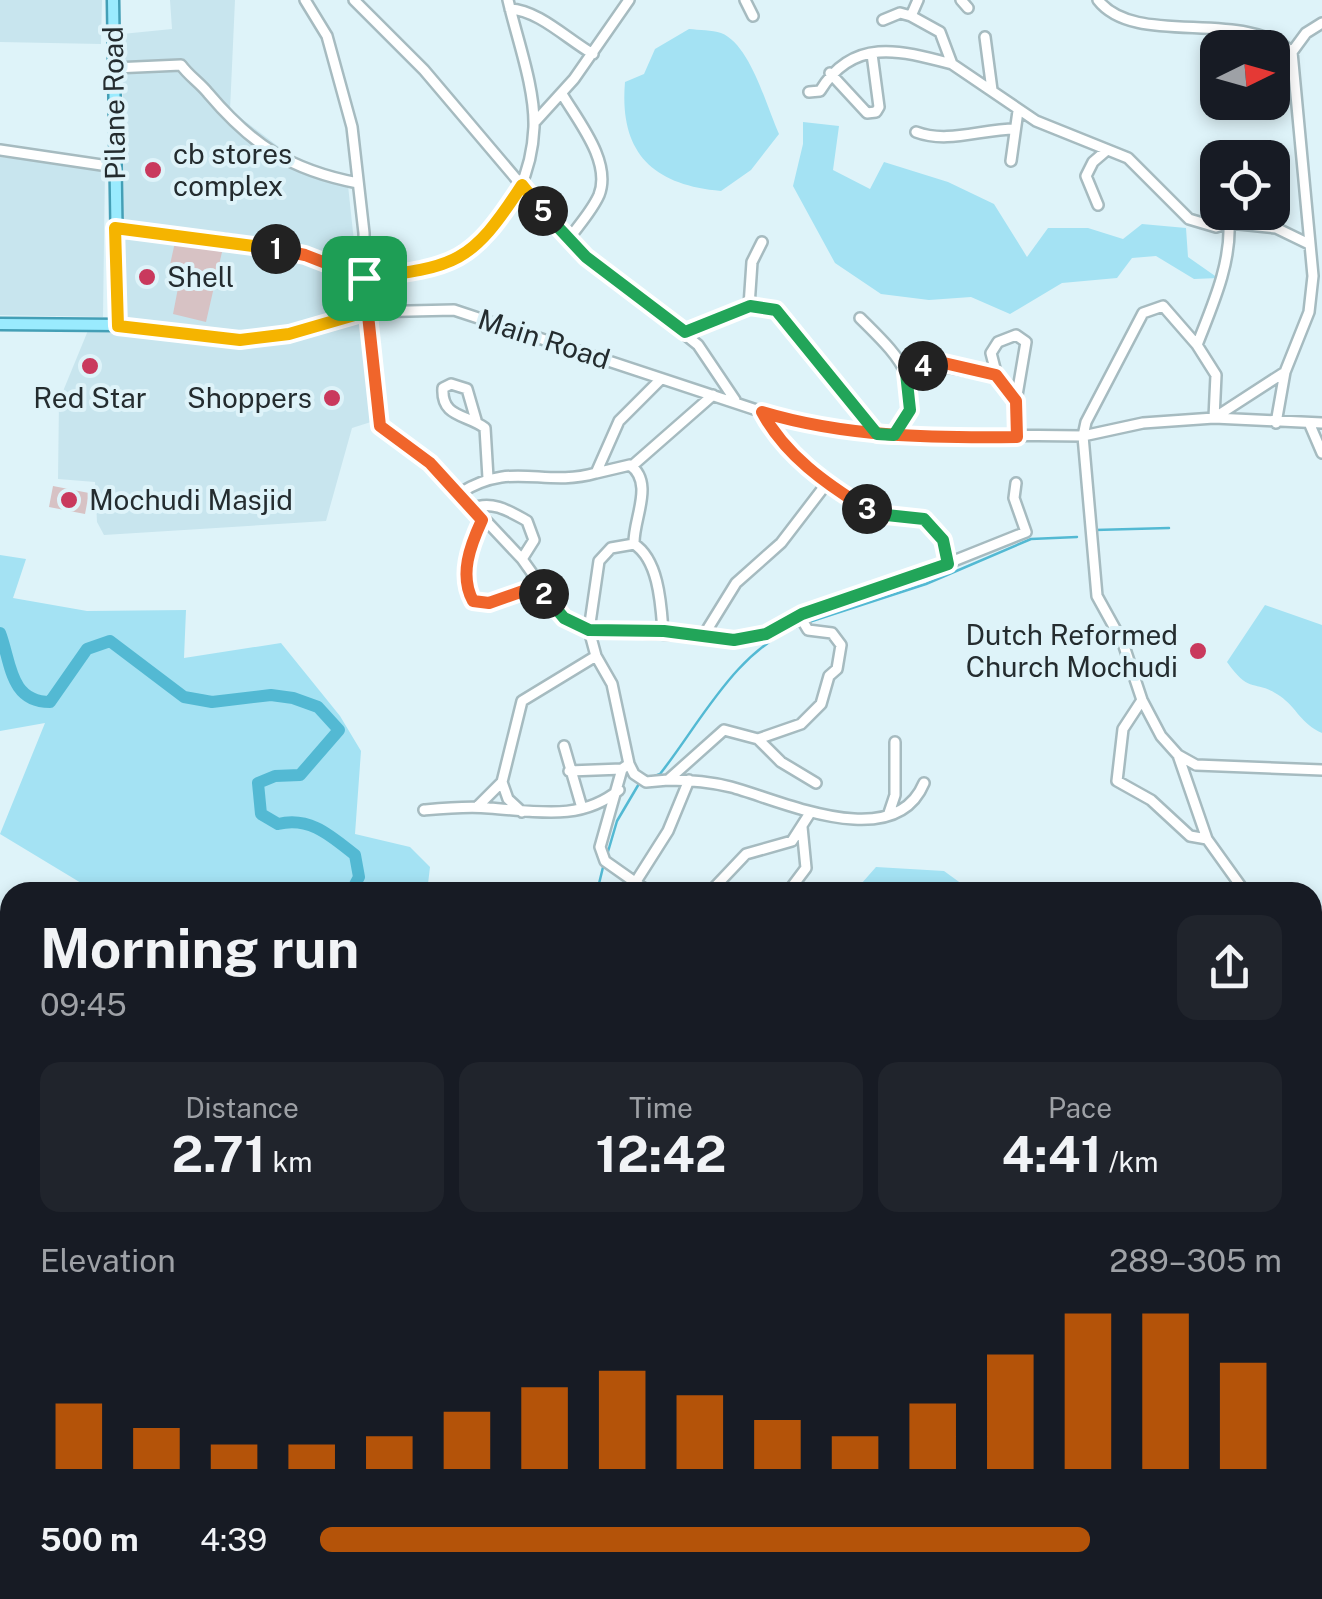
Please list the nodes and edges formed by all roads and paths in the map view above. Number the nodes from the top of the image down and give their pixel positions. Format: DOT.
graph roads {
  1 [pos="113,0"];
  2 [pos="305,0"];
  3 [pos="354,0"];
  4 [pos="629,0"];
  5 [pos="745,0"];
  6 [pos="918,0"];
  7 [pos="1098,0"];
  8 [pos="509,4"];
  9 [pos="753,16"];
  10 [pos="910,16"];
  11 [pos="884,20"];
  12 [pos="1322,24"];
  13 [pos="985,37"];
  14 [pos="1292,52"];
  15 [pos="593,54"];
  16 [pos="872,54"];
  17 [pos="952,64"];
  18 [pos="114,68"];
  19 [pos="830,73"];
  20 [pos="992,90"];
  21 [pos="809,92"];
  22 [pos="562,94"];
  23 [pos="1018,111"];
  24 [pos="534,122"];
  25 [pos="1014,129"];
  26 [pos="916,132"];
  27 [pos="0,150"];
  28 [pos="1107,150"];
  29 [pos="1011,161"];
  30 [pos="115,166"];
  31 [pos="358,183"];
  32 [pos="522,185"];
  33 [pos="1098,205"];
  34 [pos="1200,222"];
  35 [pos="115,228"];
  36 [pos="1229,230"];
  37 [pos="1280,230"];
  38 [pos="568,240"];
  39 [pos="762,242"];
  40 [pos="1309,244"];
  41 [pos="364,278"];
  42 [pos="750,306"];
  43 [pos="365,312"];
  44 [pos="860,318"];
  45 [pos="0,324"];
  46 [pos="118,326"];
  47 [pos="685,332"];
  48 [pos="1197,345"];
  49 [pos="1285,372"];
  50 [pos="906,373"];
  51 [pos="996,375"];
  52 [pos="661,379"];
  53 [pos="713,394"];
  54 [pos="1016,401"];
  55 [pos="736,402"];
  56 [pos="762,412"];
  57 [pos="1214,418"];
  58 [pos="476,420"];
  59 [pos="1276,424"];
  60 [pos="1322,424"];
  61 [pos="1310,425"];
  62 [pos="877,434"];
  63 [pos="894,435"];
  64 [pos="1083,436"];
  65 [pos="1017,437"];
  66 [pos="1322,452"];
  67 [pos="632,466"];
  68 [pos="596,472"];
  69 [pos="488,478"];
  70 [pos="827,483"];
  71 [pos="1016,484"];
  72 [pos="460,493"];
  73 [pos="472,509"];
  74 [pos="482,520"];
  75 [pos="634,544"];
  76 [pos="522,559"];
  77 [pos="948,564"];
  78 [pos="540,585"];
  79 [pos="802,622"];
  80 [pos="589,630"];
  81 [pos="664,631"];
  82 [pos="702,638"];
  83 [pos="596,656"];
  84 [pos="1142,700"];
  85 [pos="758,738"];
  86 [pos="895,742"];
  87 [pos="564,746"];
  88 [pos="1178,755"];
  89 [pos="628,769"];
  90 [pos="1322,770"];
  91 [pos="568,772"];
  92 [pos="668,780"];
  93 [pos="689,780"];
  94 [pos="502,782"];
  95 [pos="816,783"];
  96 [pos="924,783"];
  97 [pos="619,790"];
  98 [pos="477,807"];
  99 [pos="582,808"];
  100 [pos="424,810"];
  101 [pos="523,812"];
  102 [pos="810,813"];
  103 [pos="889,814"];
  104 [pos="802,826"];
  105 [pos="1207,838"];
  106 [pos="635,882"];
  107 [pos="637,882"];
  108 [pos="719,882"];
  109 [pos="796,882"];
  110 [pos="1238,882"];
  1 -- 18 [label="main road, Pilane Road"];
  2 -- 31 [label="street"];
  3 -- 32 [label="street"];
  4 -- 15 [label="street"];
  5 -- 9 [label="street"];
  6 -- 10 [label="street"];
  7 -- 14 [label="street"];
  8 -- 15 [label="street"];
  8 -- 24 [label="street"];
  10 -- 11 [label="street"];
  10 -- 17 [label="street"];
  12 -- 14 [label="street"];
  13 -- 20 [label="street"];
  14 -- 40 [label="street"];
  15 -- 22 [label="street"];
  16 -- 17 [label="street"];
  16 -- 19 [label="street"];
  16 -- 19 [label="street"];
  17 -- 20 [label="street"];
  18 -- 30 [label="main road, Pilane Road"];
  18 -- 31 [label="street"];
  19 -- 21 [label="street"];
  20 -- 23 [label="street"];
  22 -- 24 [label="street"];
  22 -- 38 [label="street"];
  23 -- 25 [label="street"];
  23 -- 28 [label="street"];
  24 -- 32 [label="street"];
  25 -- 26 [label="street"];
  25 -- 29 [label="street"];
  27 -- 30 [label="street"];
  28 -- 33 [label="street"];
  28 -- 34 [label="street"];
  30 -- 35 [label="main road, Pilane Road"];
  31 -- 41 [label="street"];
  32 -- 38 [label="street"];
  32 -- 41 [label="street"];
  35 -- 41 [label="street"];
  35 -- 46 [label="main road, Pilane Road"];
  36 -- 48 [label="street"];
  37 -- 40 [label="street"];
  38 -- 47 [label="street"];
  39 -- 42 [label="street"];
  40 -- 49 [label="street"];
  41 -- 43 [label="street"];
  42 -- 47 [label="street"];
  42 -- 62 [label="street"];
  43 -- 46 [label="street, Main Road"];
  43 -- 52 [label="street, Main Road"];
  43 -- 72 [label="street"];
  44 -- 50 [label="street"];
  45 -- 46 [label="main road, Main Road"];
  47 -- 55 [label="street"];
  48 -- 57 [label="street"];
  48 -- 64 [label="street"];
  49 -- 57 [label="street"];
  49 -- 59 [label="street"];
  50 -- 51 [label="street"];
  50 -- 63 [label="street"];
  51 -- 54 [label="street"];
  51 -- 54 [label="street"];
  52 -- 53 [label="street, Main Road"];
  52 -- 68 [label="street"];
  53 -- 55 [label="street, Main Road"];
  53 -- 67 [label="street"];
  54 -- 65 [label="street"];
  55 -- 56 [label="street, Main Road"];
  56 -- 62 [label="street, Main Road"];
  56 -- 70 [label="street"];
  57 -- 59 [label="street, Main Road"];
  57 -- 64 [label="street, Main Road"];
  58 -- 58 [label="street"];
  58 -- 69 [label="street"];
  59 -- 61 [label="street, Main Road"];
  60 -- 61 [label="street, Main Road"];
  61 -- 66 [label="street"];
  62 -- 63 [label="street, Main Road"];
  63 -- 65 [label="street, Main Road"];
  64 -- 65 [label="street, Main Road"];
  64 -- 84 [label="street"];
  67 -- 68 [label="street"];
  67 -- 75 [label="street"];
  68 -- 69 [label="street"];
  69 -- 72 [label="street"];
  70 -- 77 [label="street"];
  70 -- 82 [label="street"];
  71 -- 77 [label="street"];
  72 -- 73 [label="street"];
  73 -- 74 [label="street"];
  73 -- 76 [label="street"];
  74 -- 76 [label="street"];
  74 -- 78 [label="street"];
  75 -- 80 [label="street"];
  75 -- 81 [label="street"];
  76 -- 78 [label="street"];
  77 -- 79 [label="street"];
  78 -- 80 [label="street"];
  79 -- 82 [label="street"];
  79 -- 85 [label="street"];
  80 -- 81 [label="street"];
  80 -- 83 [label="street"];
  81 -- 82 [label="street"];
  83 -- 89 [label="street"];
  83 -- 94 [label="street"];
  84 -- 88 [label="street"];
  84 -- 105 [label="street"];
  85 -- 92 [label="street"];
  85 -- 95 [label="street"];
  86 -- 103 [label="street"];
  87 -- 91 [label="street"];
  88 -- 90 [label="street"];
  88 -- 105 [label="street"];
  89 -- 91 [label="street"];
  89 -- 92 [label="street"];
  89 -- 97 [label="street"];
  91 -- 99 [label="street"];
  92 -- 93 [label="street"];
  93 -- 102 [label="street"];
  93 -- 107 [label="street"];
  94 -- 98 [label="street"];
  94 -- 101 [label="street"];
  96 -- 103 [label="street"];
  97 -- 99 [label="street"];
  97 -- 106 [label="street"];
  98 -- 100 [label="street"];
  98 -- 101 [label="street"];
  99 -- 101 [label="street"];
  102 -- 103 [label="street"];
  102 -- 104 [label="street"];
  104 -- 108 [label="street"];
  104 -- 109 [label="street"];
  105 -- 110 [label="street"];
}
